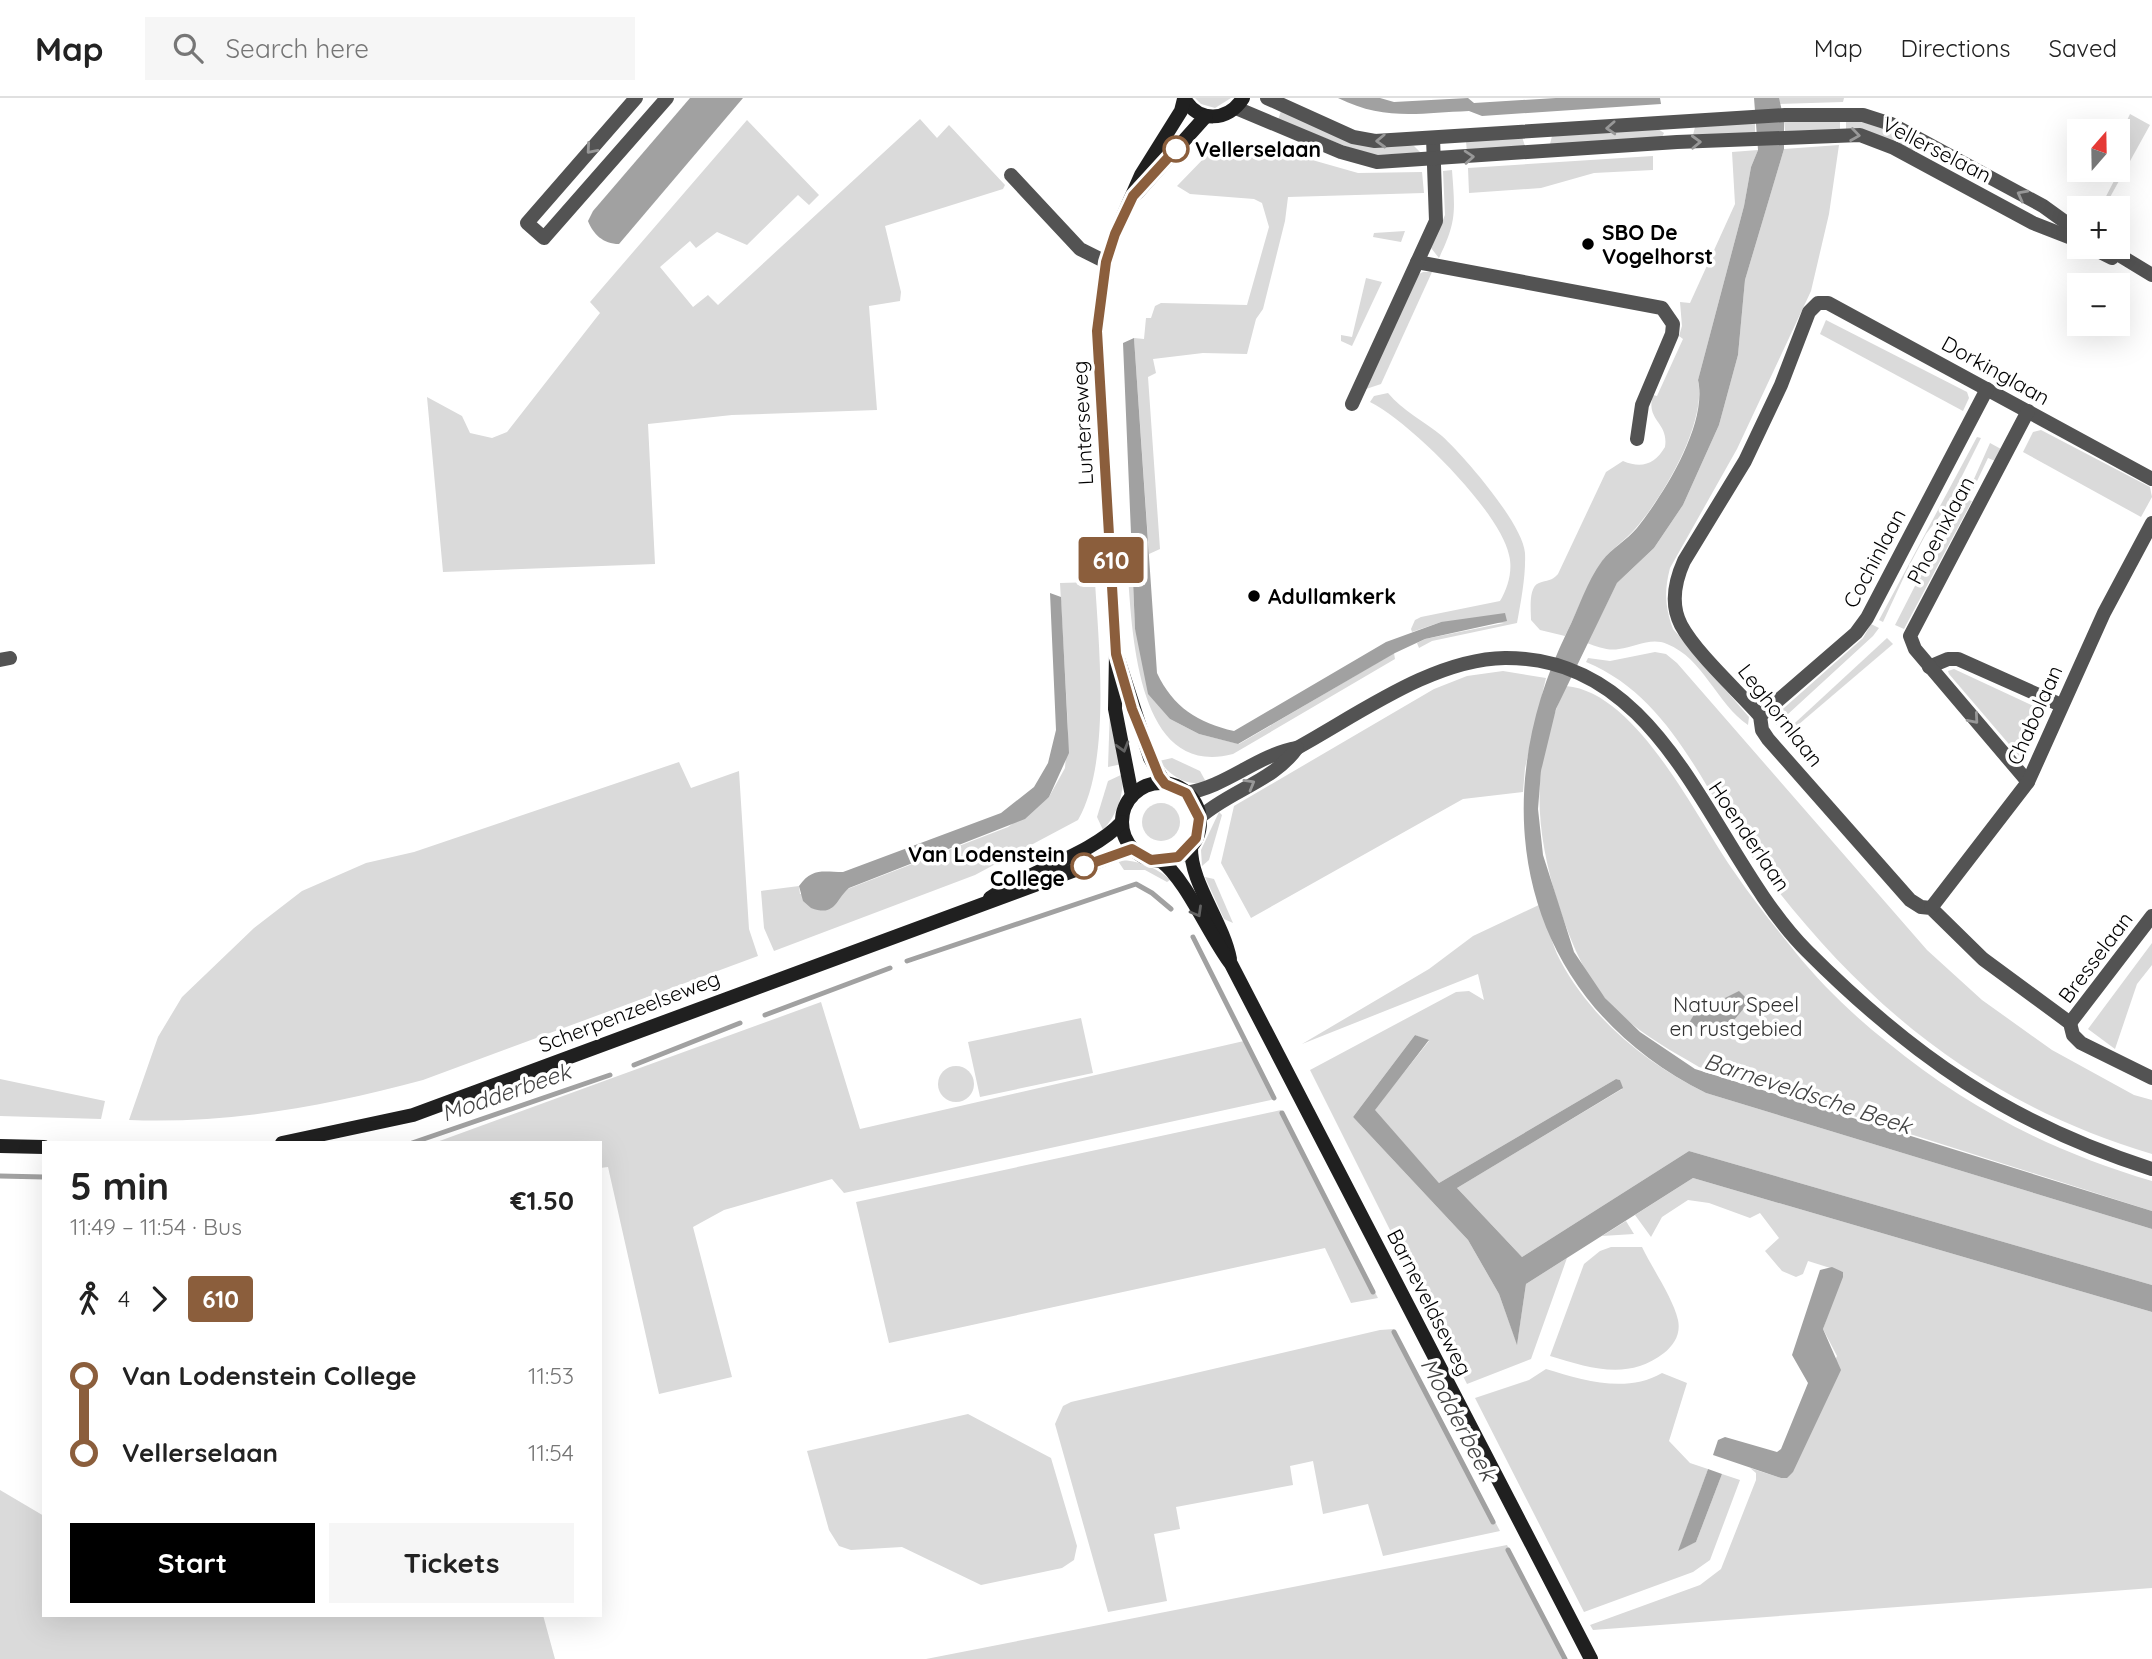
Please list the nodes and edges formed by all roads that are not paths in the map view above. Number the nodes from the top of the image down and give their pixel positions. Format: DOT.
graph roads {
  1 [pos="636,98"];
  2 [pos="641,98"];
  3 [pos="667,98"];
  4 [pos="1267,98"];
  5 [pos="1184,99"];
  6 [pos="1239,103"];
  7 [pos="655,111"];
  8 [pos="1206,116"];
  9 [pos="1433,138"];
  10 [pos="1435,159"];
  11 [pos="1011,175"];
  12 [pos="1133,196"];
  13 [pos="2045,207"];
  14 [pos="2067,223"];
  15 [pos="2036,224"];
  16 [pos="2067,236"];
  17 [pos="2119,259"];
  18 [pos="2125,259"];
  19 [pos="1106,262"];
  20 [pos="1417,262"];
  21 [pos="2134,265"];
  22 [pos="2152,275"];
  23 [pos="1818,303"];
  24 [pos="1987,388"];
  25 [pos="1352,404"];
  26 [pos="2028,411"];
  27 [pos="1637,439"];
  28 [pos="2152,479"];
  29 [pos="2152,523"];
  30 [pos="1116,654"];
  31 [pos="1929,667"];
  32 [pos="2061,705"];
  33 [pos="1760,716"];
  34 [pos="1297,748"];
  35 [pos="2028,782"];
  36 [pos="1165,784"];
  37 [pos="1186,793"];
  38 [pos="1132,796"];
  39 [pos="1199,818"];
  40 [pos="1118,826"];
  41 [pos="1191,847"];
  42 [pos="1128,850"];
  43 [pos="1161,861"];
  44 [pos="986,901"];
  45 [pos="1931,908"];
  46 [pos="2152,916"];
  47 [pos="1231,964"];
  48 [pos="2070,1023"];
  49 [pos="2152,1078"];
  50 [pos="291,1141"];
  51 [pos="0,1146"];
  52 [pos="42,1147"];
  53 [pos="2152,1169"];
  54 [pos="1591,1659"];
  1 -- 7 [label="street, one-way"];
  2 -- 7 [label="street"];
  3 -- 7 [label="street"];
  9 -- 4 [label="street, Vellerselaan, one-way"];
  5 -- 8 [label="main road"];
  5 -- 12 [label="main road, Lunterseweg"];
  6 -- 8 [label="main road"];
  6 -- 10 [label="street, Vellerselaan"];
  8 -- 12 [label="main road, Lunterseweg"];
  9 -- 10 [label="street"];
  13 -- 9 [label="street, Vellerselaan, one-way"];
  10 -- 15 [label="street, Vellerselaan, one-way"];
  10 -- 20 [label="street"];
  11 -- 19 [label="street"];
  12 -- 19 [label="main road, Lunterseweg"];
  13 -- 14 [label="street, Vellerselaan"];
  13 -- 15 [label="street"];
  15 -- 16 [label="street, Vellerselaan"];
  17 -- 21 [label="street"];
  18 -- 21 [label="street"];
  19 -- 30 [label="main road, Lunterseweg"];
  20 -- 25 [label="street"];
  20 -- 27 [label="street"];
  21 -- 22 [label="street"];
  23 -- 24 [label="street, Dorkinglaan"];
  23 -- 33 [label="street, Leghornlaan"];
  24 -- 26 [label="street, Dorkinglaan"];
  24 -- 33 [label="street, Cochinlaan"];
  26 -- 28 [label="street, Dorkinglaan"];
  26 -- 31 [label="street, Phoenixlaan"];
  29 -- 32 [label="street, Chabolaan"];
  30 -- 36 [label="main road, Lunterseweg"];
  30 -- 38 [label="main road, Lunterseweg, one-way"];
  31 -- 32 [label="street"];
  31 -- 35 [label="street, Phoenixlaan, one-way"];
  32 -- 35 [label="street, Chabolaan"];
  33 -- 45 [label="street, Leghornlaan"];
  34 -- 37 [label="street, Hoenderlaan"];
  39 -- 34 [label="street, Hoenderlaan, one-way"];
  34 -- 53 [label="street, Hoenderlaan"];
  35 -- 45 [label="street, Chabolaan"];
  36 -- 37 [label="main road"];
  36 -- 38 [label="main road"];
  37 -- 39 [label="main road"];
  38 -- 40 [label="main road"];
  39 -- 41 [label="main road"];
  40 -- 42 [label="main road"];
  40 -- 44 [label="main road, Scherpenzeelseweg"];
  41 -- 43 [label="main road"];
  41 -- 47 [label="main road, Barneveldseweg"];
  42 -- 43 [label="main road"];
  42 -- 44 [label="main road, Scherpenzeelseweg"];
  43 -- 47 [label="main road, Barneveldseweg, one-way"];
  44 -- 50 [label="main road, Scherpenzeelseweg"];
  45 -- 48 [label="street, Leghornlaan"];
  46 -- 48 [label="street, Bresselaan"];
  47 -- 54 [label="main road, Barneveldseweg"];
  48 -- 49 [label="street, Leghornlaan"];
  51 -- 52 [label="main road"];
}
